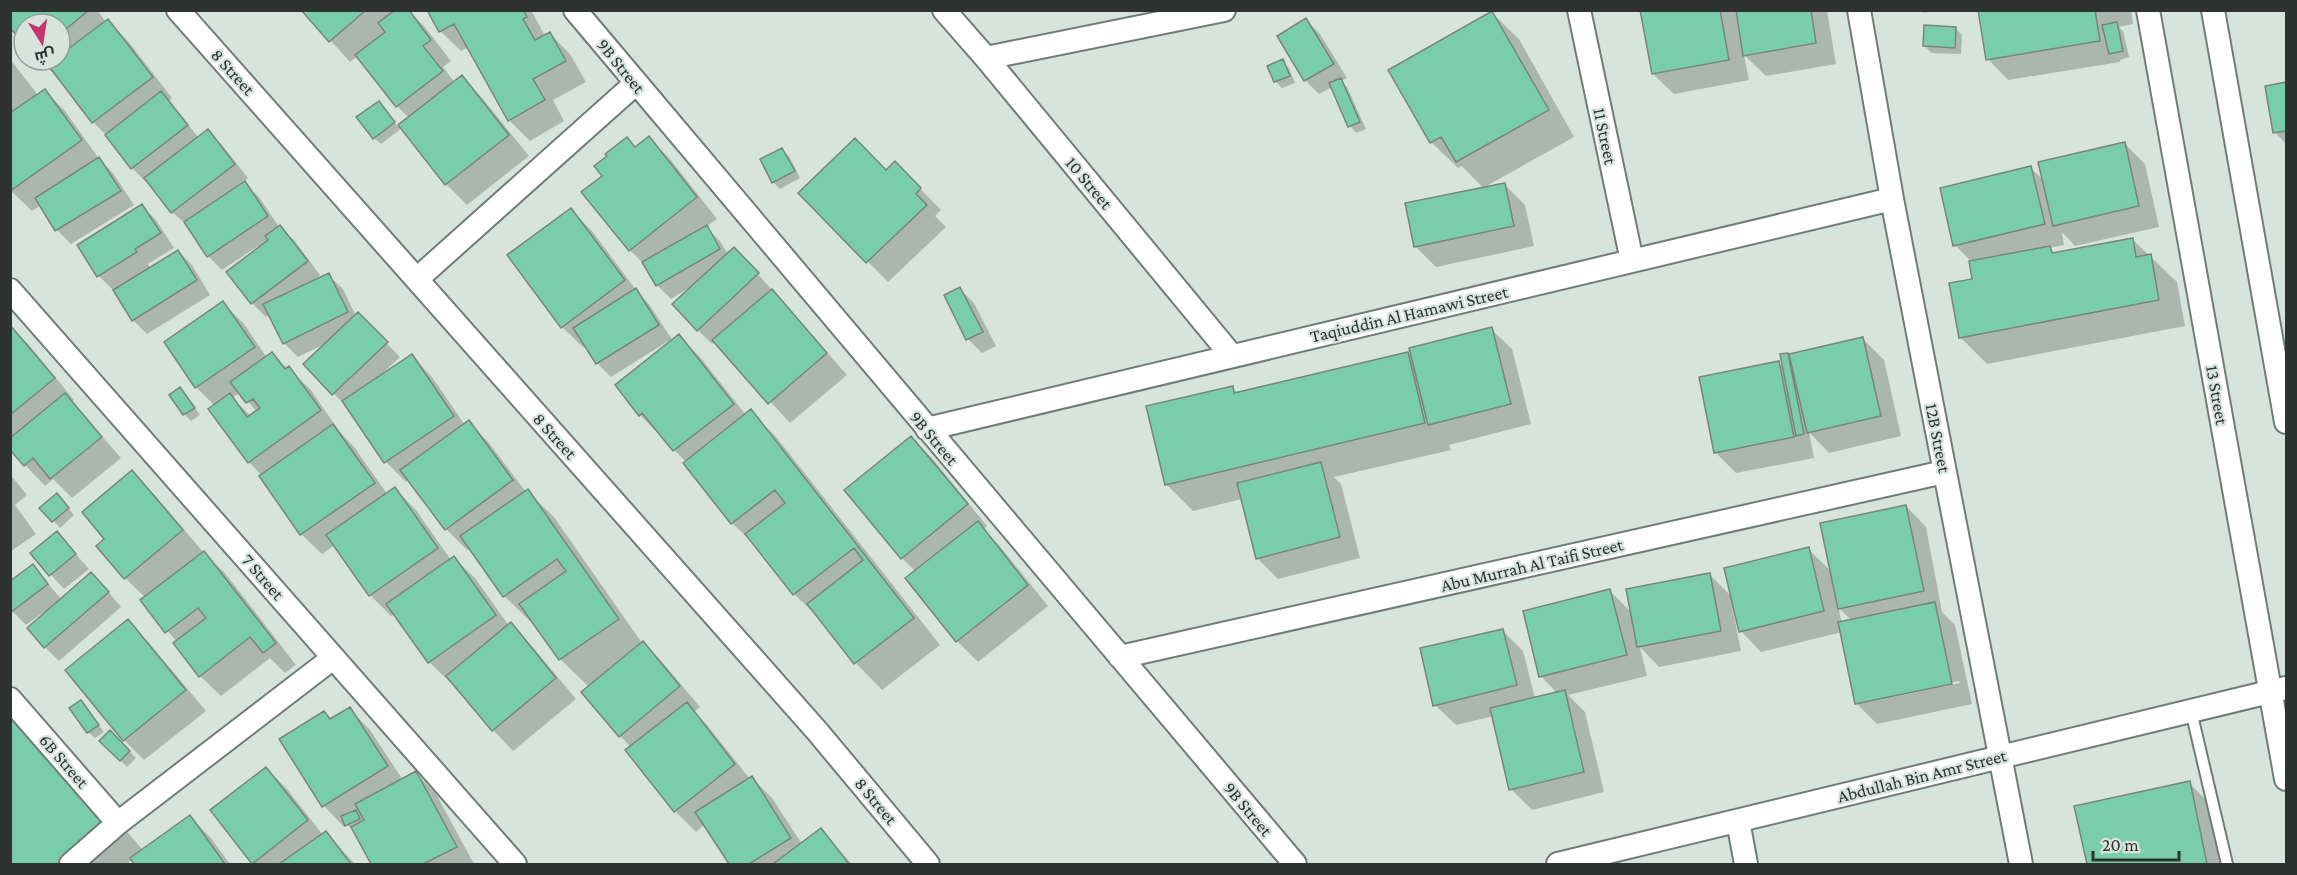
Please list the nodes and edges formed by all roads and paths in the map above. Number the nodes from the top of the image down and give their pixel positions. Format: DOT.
graph roads {
  1 [pos="178,10"];
  2 [pos="576,10"];
  3 [pos="944,10"];
  4 [pos="1224,10"];
  5 [pos="1579,10"];
  6 [pos="1859,10"];
  7 [pos="2148,10"];
  8 [pos="2213,10"];
  9 [pos="986,58"];
  10 [pos="635,84"];
  11 [pos="1892,199"];
  12 [pos="1632,261"];
  13 [pos="417,279"];
  14 [pos="10,290"];
  15 [pos="1232,356"];
  16 [pos="2286,422"];
  17 [pos="927,429"];
  18 [pos="1944,472"];
  19 [pos="1120,657"];
  20 [pos="333,658"];
  21 [pos="2279,690"];
  22 [pos="10,699"];
  23 [pos="2191,711"];
  24 [pos="2000,758"];
  25 [pos="2286,779"];
  26 [pos="1738,821"];
  27 [pos="118,823"];
  28 [pos="71,864"];
  29 [pos="515,864"];
  30 [pos="928,864"];
  31 [pos="1295,864"];
  32 [pos="1558,864"];
  33 [pos="1746,864"];
  34 [pos="2021,864"];
  35 [pos="2227,864"];
  1 -- 13 [label="street, 8 Street"];
  2 -- 10 [label="street, 9B Street"];
  3 -- 9 [label="street, 10 Street"];
  4 -- 9 [label="street"];
  5 -- 12 [label="street, 11 Street"];
  6 -- 11 [label="street, 12B Street"];
  7 -- 21 [label="street, 13 Street"];
  8 -- 16 [label="street"];
  9 -- 15 [label="street, 10 Street"];
  10 -- 13 [label="street"];
  10 -- 17 [label="street, 9B Street"];
  11 -- 12 [label="street, Taqiuddin Al Hamawi Street"];
  11 -- 18 [label="street, 12B Street"];
  12 -- 15 [label="street, Taqiuddin Al Hamawi Street"];
  13 -- 30 [label="street, 8 Street"];
  14 -- 20 [label="street, 7 Street"];
  15 -- 17 [label="street, Taqiuddin Al Hamawi Street"];
  17 -- 19 [label="street, 9B Street"];
  18 -- 19 [label="street, Abu Murrah Al Taifi Street"];
  18 -- 24 [label="street, 12B Street"];
  19 -- 31 [label="street, 9B Street"];
  20 -- 27 [label="street"];
  20 -- 29 [label="street, 7 Street"];
  21 -- 23 [label="street, Abdullah Bin Amr Street"];
  21 -- 25 [label="street, 13 Street"];
  22 -- 27 [label="street, 6B Street"];
  23 -- 24 [label="street, Abdullah Bin Amr Street"];
  23 -- 35 [label="lane"];
  24 -- 26 [label="street, Abdullah Bin Amr Street"];
  24 -- 34 [label="street, 12B Street"];
  26 -- 32 [label="street, Abdullah Bin Amr Street"];
  26 -- 33 [label="street"];
  27 -- 28 [label="street"];
}
